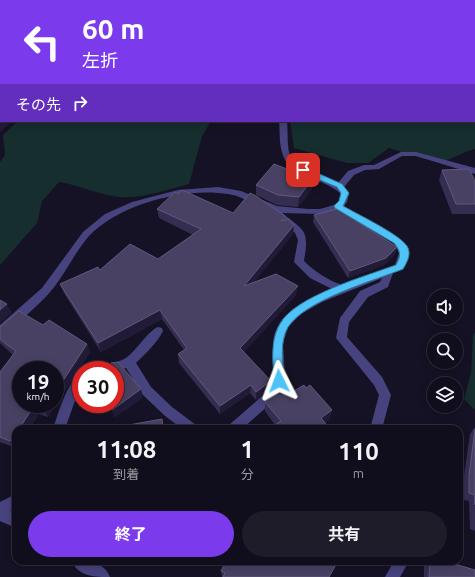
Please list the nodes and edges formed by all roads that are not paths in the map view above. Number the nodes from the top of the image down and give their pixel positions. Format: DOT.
graph roads {
  1 [pos="283,122"];
  2 [pos="475,171"];
  3 [pos="340,186"];
  4 [pos="338,206"];
  5 [pos="269,207"];
  6 [pos="389,272"];
  7 [pos="343,290"];
  8 [pos="0,331"];
  9 [pos="158,331"];
  10 [pos="129,362"];
  11 [pos="124,364"];
  12 [pos="72,393"];
  13 [pos="60,425"];
  14 [pos="187,425"];
  15 [pos="238,425"];
  16 [pos="377,425"];
  17 [pos="12,503"];
  18 [pos="0,509"];
  19 [pos="0,514"];
  20 [pos="12,519"];
  21 [pos="85,565"];
  22 [pos="400,565"];
  23 [pos="103,577"];
  24 [pos="392,577"];
  1 -- 3 [label="street"];
  2 -- 3 [label="street"];
  3 -- 4 [label="street"];
  4 -- 5 [label="street"];
  4 -- 6 [label="street"];
  5 -- 7 [label="street"];
  5 -- 8 [label="street"];
  6 -- 7 [label="street"];
  6 -- 16 [label="street"];
  7 -- 15 [label="street"];
  9 -- 10 [label="street"];
  10 -- 11 [label="street"];
  10 -- 14 [label="street"];
  12 -- 13 [label="street"];
  17 -- 18 [label="street"];
  19 -- 20 [label="street"];
  21 -- 23 [label="street"];
  22 -- 24 [label="street"];
}
